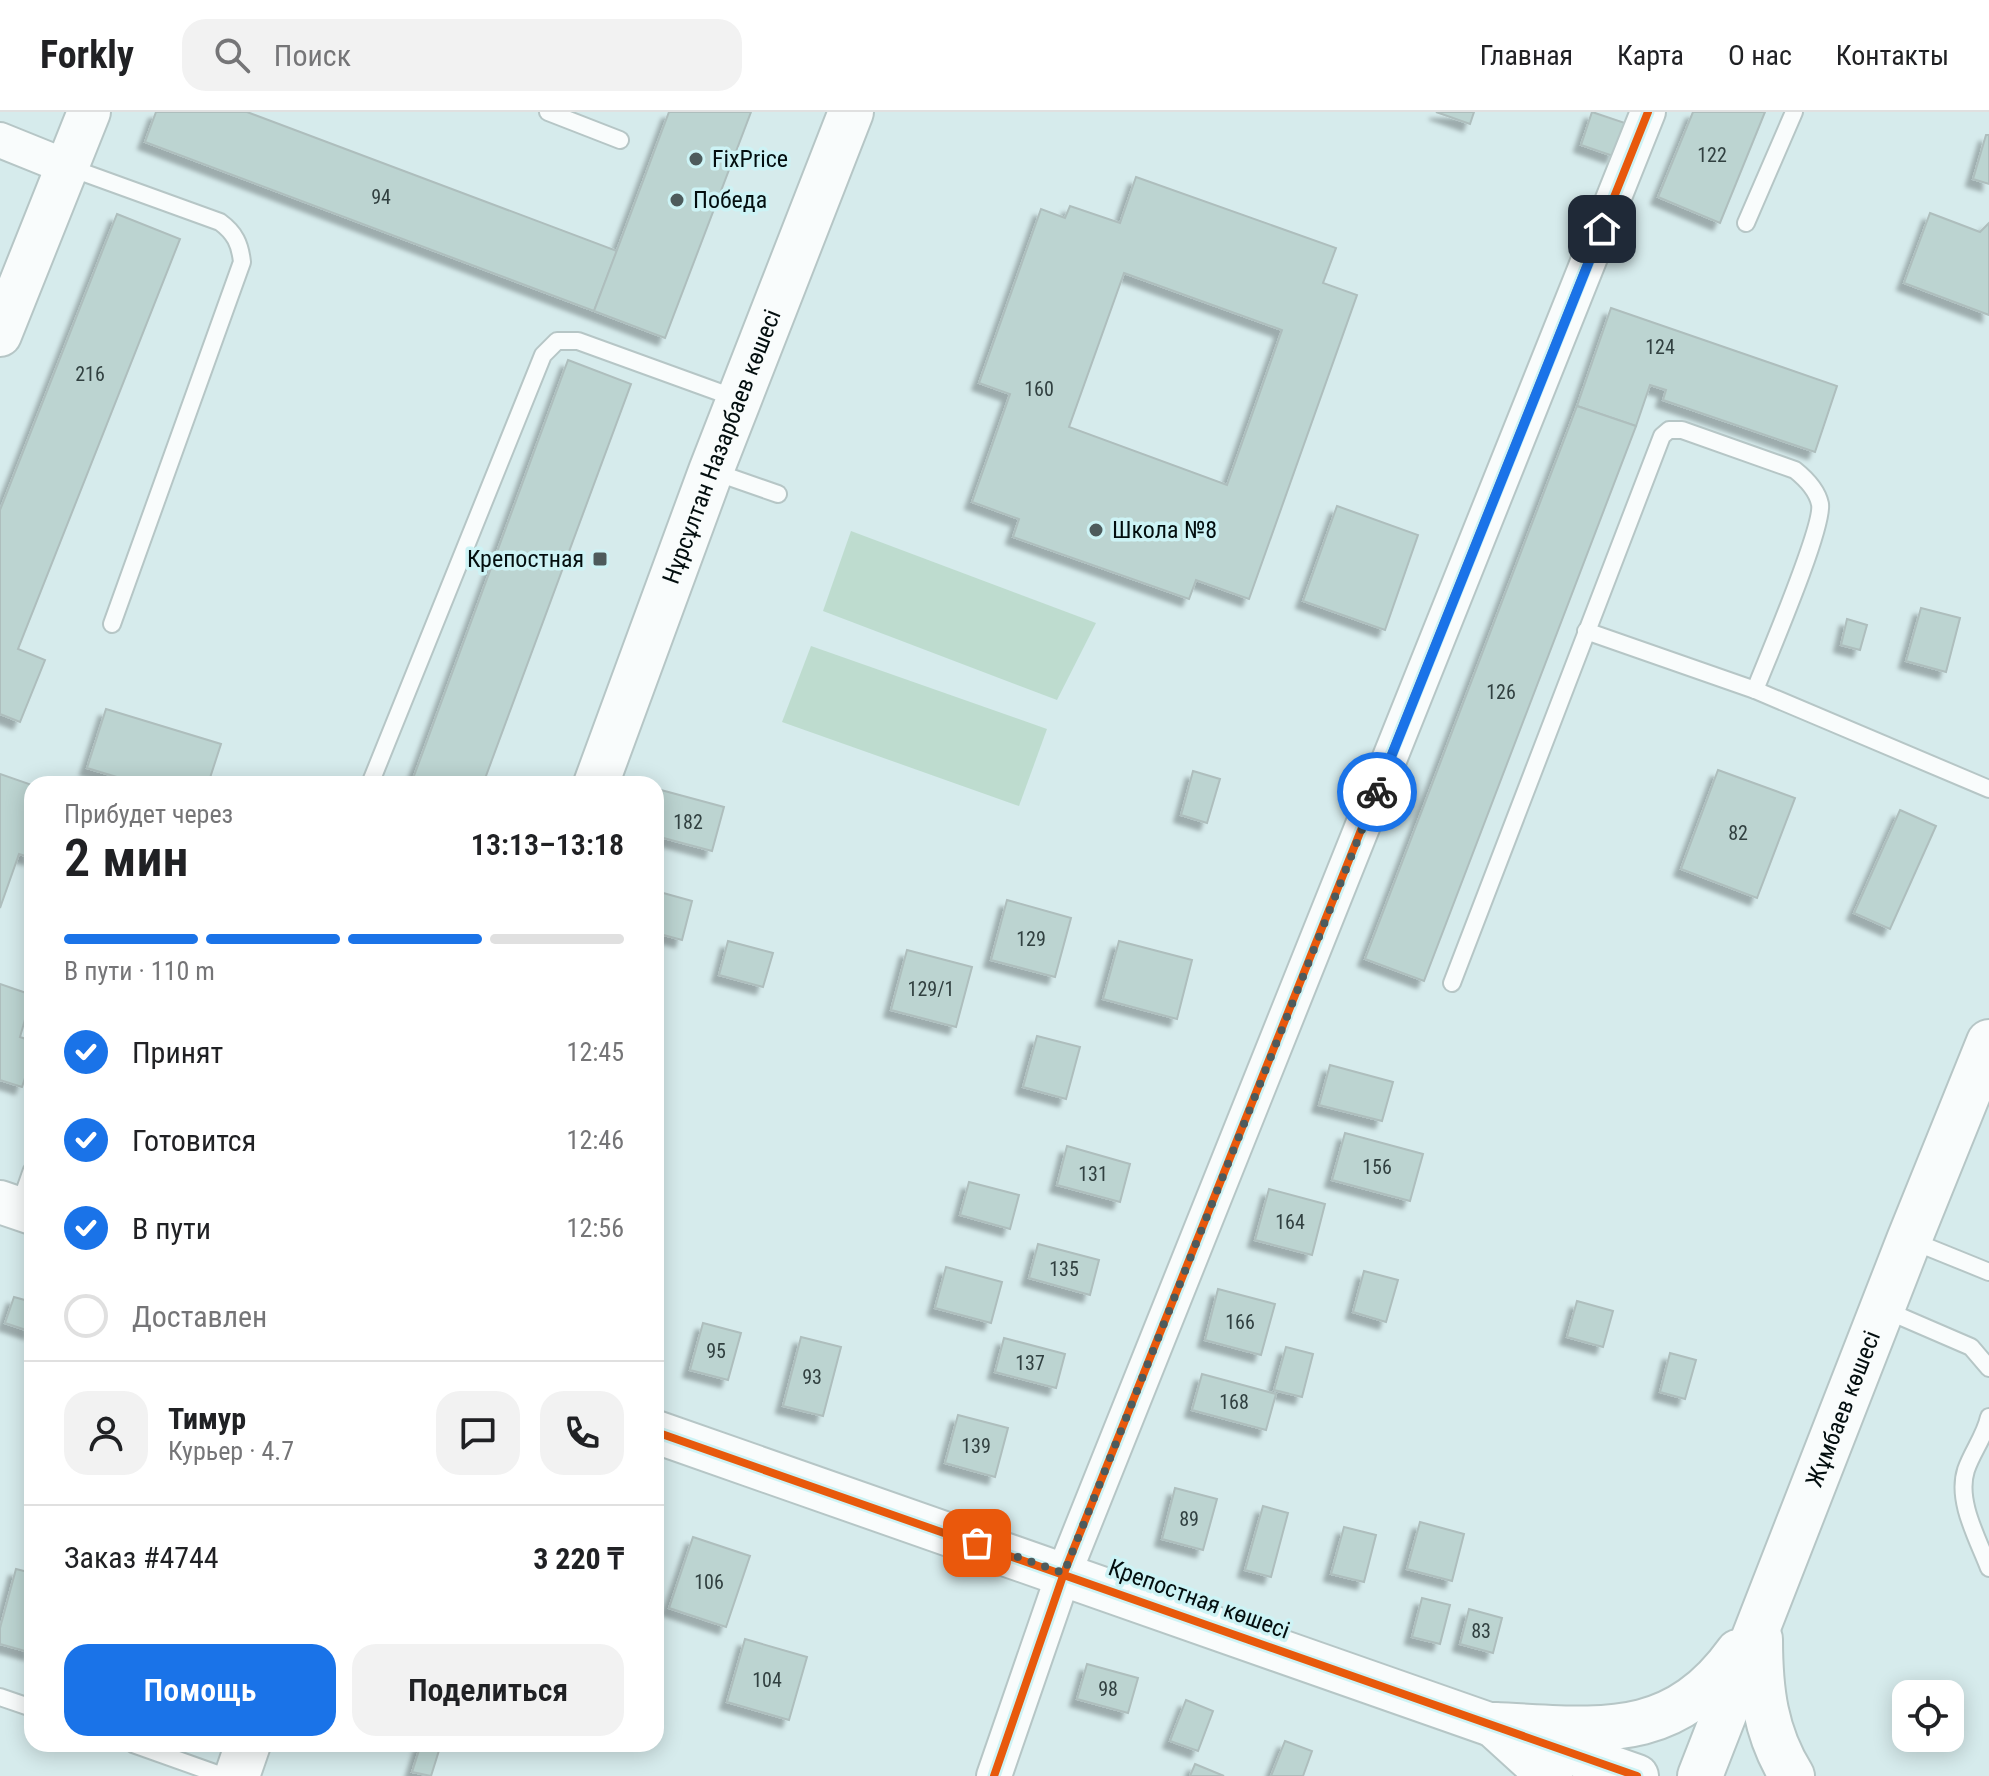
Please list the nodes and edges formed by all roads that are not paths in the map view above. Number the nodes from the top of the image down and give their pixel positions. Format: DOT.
graph roads {
  1 [pos="89,112"];
  2 [pos="548,112"];
  3 [pos="851,112"];
  4 [pos="1648,112"];
  5 [pos="1794,112"];
  6 [pos="0,140"];
  7 [pos="620,140"];
  8 [pos="67,167"];
  9 [pos="1746,223"];
  10 [pos="0,335"];
  11 [pos="739,399"];
  12 [pos="711,471"];
  13 [pos="778,494"];
  14 [pos="112,624"];
  15 [pos="1586,631"];
  16 [pos="1755,690"];
  17 [pos="373,776"];
  18 [pos="599,776"];
  19 [pos="1989,789"];
  20 [pos="1452,983"];
  21 [pos="1989,1042"];
  22 [pos="1909,1240"];
  23 [pos="1989,1272"];
  24 [pos="1882,1308"];
  25 [pos="1989,1368"];
  26 [pos="1989,1417"];
  27 [pos="664,1435"];
  28 [pos="1989,1568"];
  29 [pos="1064,1573"];
  30 [pos="1760,1621"];
  31 [pos="0,1697"];
  32 [pos="24,1705"];
  33 [pos="1494,1725"];
  34 [pos="156,1752"];
  35 [pos="245,1752"];
  36 [pos="223,1776"];
  37 [pos="237,1776"];
  38 [pos="994,1776"];
  39 [pos="1550,1776"];
  40 [pos="1637,1776"];
  41 [pos="1700,1776"];
  42 [pos="1792,1776"];
  1 -- 8 [label="street"];
  2 -- 7 [label="lane"];
  3 -- 11 [label="main road, Нұрсұлтан Назарбаев көшесі"];
  4 -- 29 [label="street"];
  5 -- 9 [label="lane"];
  6 -- 8 [label="street"];
  8 -- 10 [label="street"];
  8 -- 14 [label="lane"];
  11 -- 12 [label="main road, Нұрсұлтан Назарбаев көшесі"];
  11 -- 17 [label="lane"];
  12 -- 13 [label="lane"];
  12 -- 18 [label="main road, Нұрсұлтан Назарбаев көшесі"];
  15 -- 16 [label="lane"];
  15 -- 16 [label="lane"];
  15 -- 20 [label="lane"];
  16 -- 19 [label="lane"];
  21 -- 22 [label="main road, Жұмбаев көшесі"];
  22 -- 23 [label="lane"];
  22 -- 24 [label="main road, Жұмбаев көшесі"];
  24 -- 25 [label="lane"];
  24 -- 30 [label="main road, Жұмбаев көшесі"];
  26 -- 28 [label="lane"];
  27 -- 29 [label="street, Крепостная көшесі"];
  29 -- 33 [label="street, Крепостная көшесі"];
  29 -- 38 [label="street"];
  30 -- 33 [label="main road"];
  30 -- 41 [label="main road, Жұмбаев көшесі"];
  30 -- 42 [label="main road"];
  31 -- 32 [label="lane"];
  33 -- 39 [label="main road"];
  33 -- 40 [label="street, Крепостная көшесі"];
  34 -- 36 [label="lane"];
  35 -- 37 [label="main road"];
}
